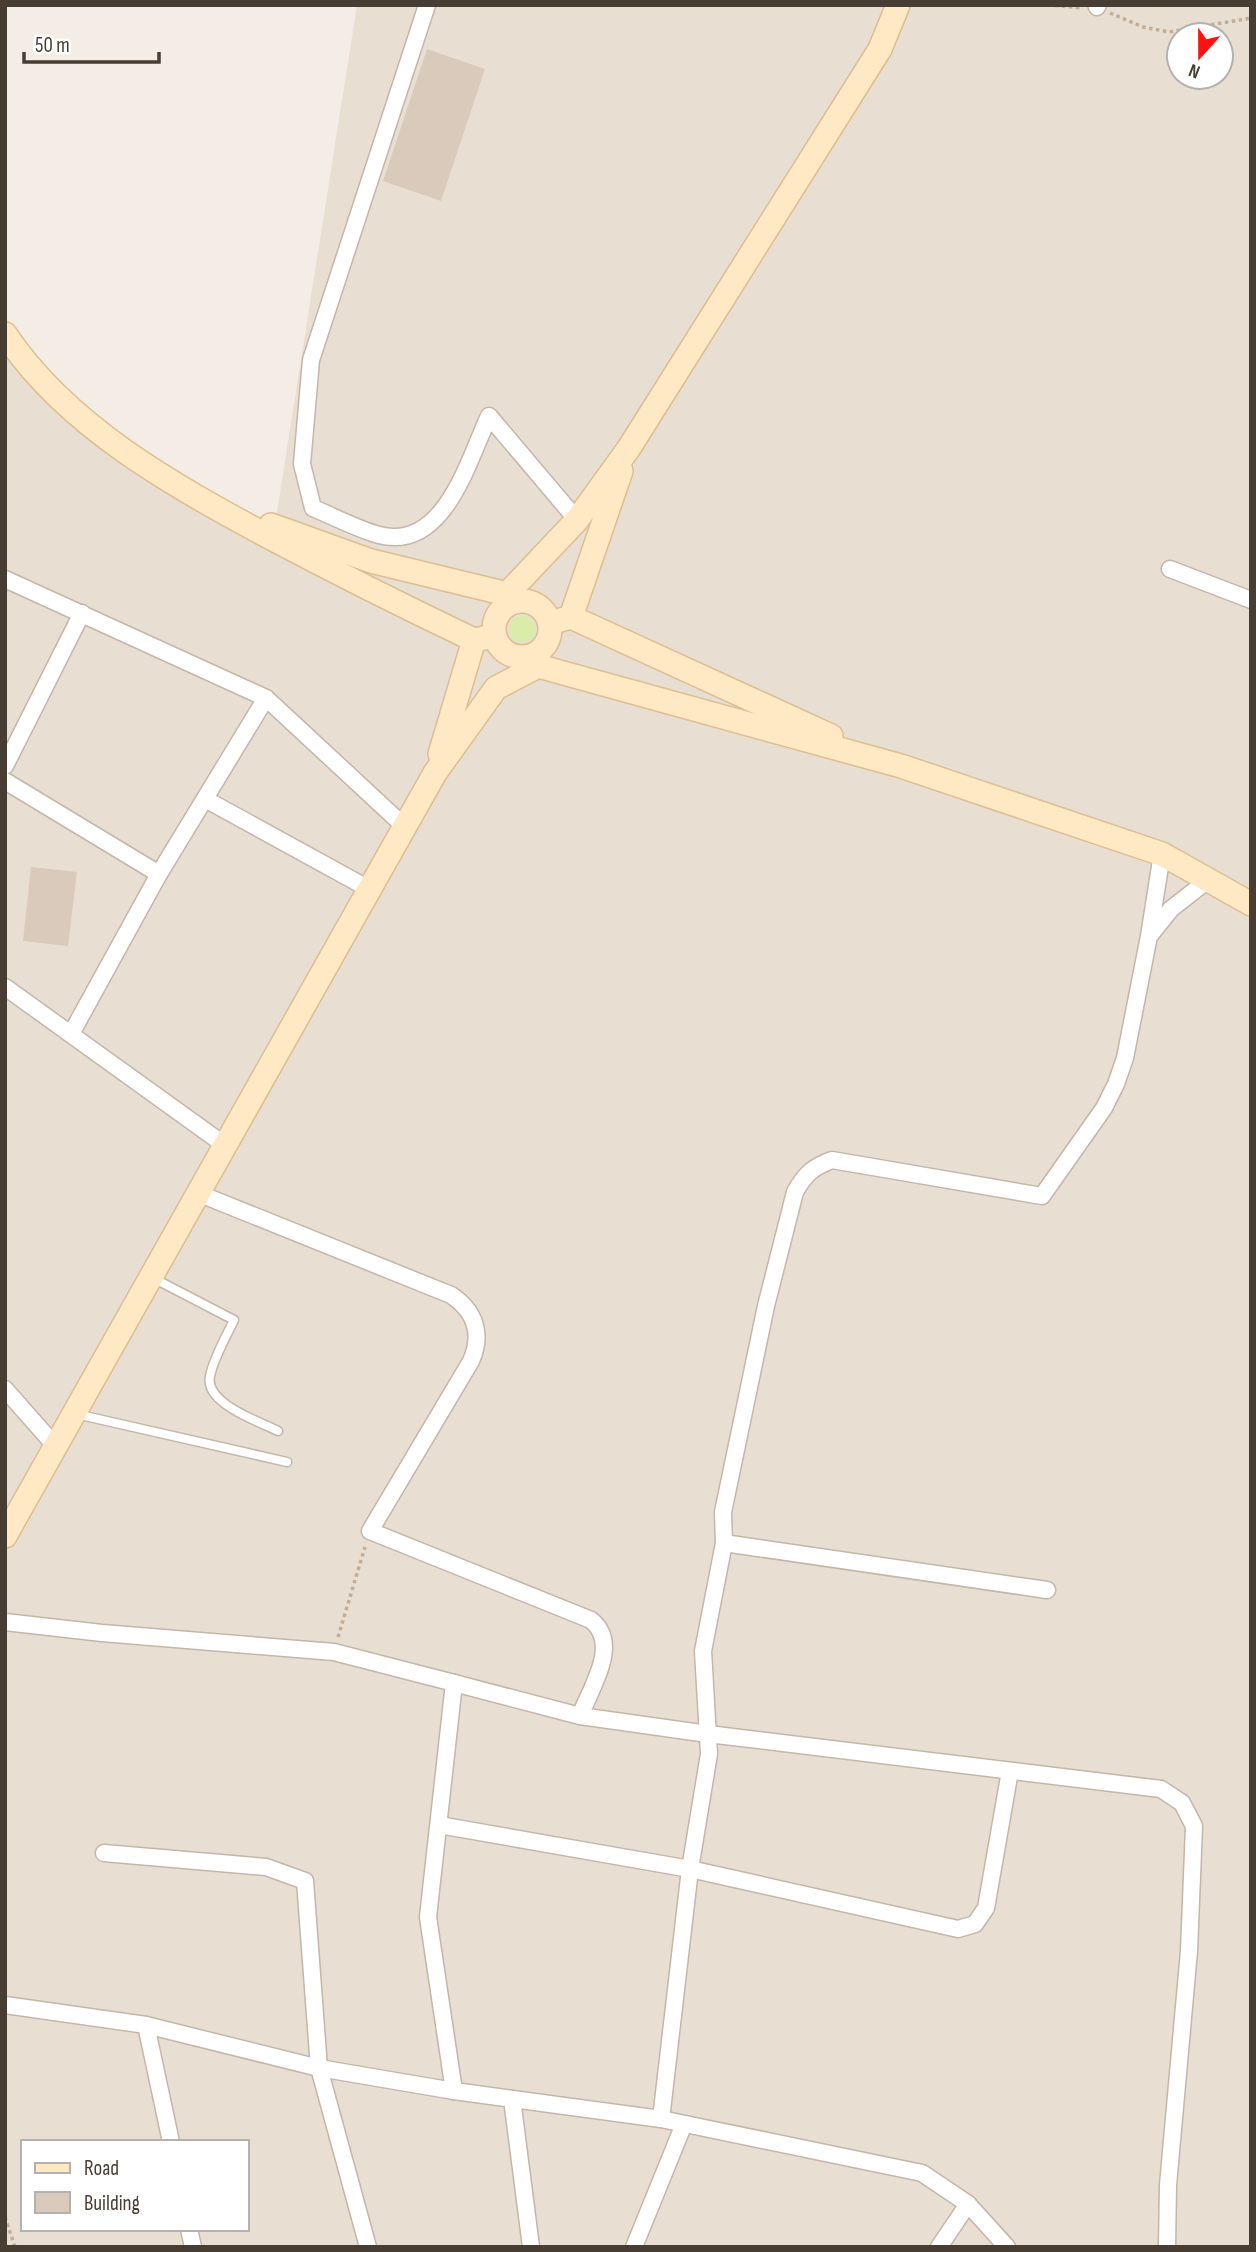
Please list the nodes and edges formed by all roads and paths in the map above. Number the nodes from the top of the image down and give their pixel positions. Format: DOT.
graph roads {
  1 [pos="427,5"];
  2 [pos="898,5"];
  3 [pos="1048,5"];
  4 [pos="1098,6"];
  5 [pos="1251,18"];
  6 [pos="5,334"];
  7 [pos="629,448"];
  8 [pos="193,496"];
  9 [pos="578,520"];
  10 [pos="1170,569"];
  11 [pos="5,579"];
  12 [pos="509,599"];
  13 [pos="1251,600"];
  14 [pos="82,613"];
  15 [pos="561,620"];
  16 [pos="484,638"];
  17 [pos="533,662"];
  18 [pos="266,698"];
  19 [pos="5,766"];
  20 [pos="901,766"];
  21 [pos="435,773"];
  22 [pos="5,781"];
  23 [pos="205,799"];
  24 [pos="405,827"];
  25 [pos="1162,854"];
  26 [pos="159,874"];
  27 [pos="1208,880"];
  28 [pos="369,889"];
  29 [pos="1251,904"];
  30 [pos="1149,936"];
  31 [pos="5,986"];
  32 [pos="71,1034"];
  33 [pos="226,1146"];
  34 [pos="200,1194"];
  35 [pos="153,1278"];
  36 [pos="5,1389"];
  37 [pos="76,1413"];
  38 [pos="278,1431"];
  39 [pos="57,1448"];
  40 [pos="287,1462"];
  41 [pos="370,1531"];
  42 [pos="5,1536"];
  43 [pos="724,1543"];
  44 [pos="1047,1590"];
  45 [pos="5,1622"];
  46 [pos="334,1653"];
  47 [pos="454,1683"];
  48 [pos="580,1716"];
  49 [pos="708,1734"];
  50 [pos="1010,1771"];
  51 [pos="439,1825"];
  52 [pos="104,1853"];
  53 [pos="690,1869"];
  54 [pos="5,2005"];
  55 [pos="146,2025"];
  56 [pos="319,2067"];
  57 [pos="454,2091"];
  58 [pos="512,2099"];
  59 [pos="661,2119"];
  60 [pos="684,2124"];
  61 [pos="171,2140"];
  62 [pos="968,2204"];
  63 [pos="5,2217"];
  64 [pos="15,2247"];
  65 [pos="368,2247"];
  66 [pos="530,2247"];
  67 [pos="634,2247"];
  68 [pos="939,2247"];
  69 [pos="1007,2247"];
  70 [pos="1167,2247"];
  1 -- 9 [label="street"];
  2 -- 7 [label="street"];
  3 -- 4 [label="path"];
  4 -- 5 [label="path"];
  6 -- 8 [label="street"];
  7 -- 9 [label="street"];
  7 -- 15 [label="street"];
  8 -- 12 [label="street"];
  8 -- 16 [label="street"];
  9 -- 12 [label="street"];
  10 -- 13 [label="street"];
  11 -- 14 [label="street"];
  12 -- 15 [label="street"];
  12 -- 16 [label="street"];
  14 -- 18 [label="street"];
  14 -- 19 [label="street"];
  15 -- 17 [label="street"];
  15 -- 20 [label="street"];
  16 -- 17 [label="street"];
  16 -- 21 [label="street"];
  17 -- 20 [label="street"];
  17 -- 21 [label="street"];
  18 -- 23 [label="street"];
  18 -- 24 [label="street"];
  20 -- 25 [label="street"];
  21 -- 24 [label="street"];
  22 -- 26 [label="street"];
  23 -- 26 [label="street"];
  23 -- 28 [label="street"];
  24 -- 28 [label="street"];
  25 -- 27 [label="street"];
  25 -- 30 [label="street"];
  26 -- 32 [label="street"];
  27 -- 29 [label="street"];
  27 -- 30 [label="street"];
  28 -- 33 [label="street"];
  30 -- 43 [label="street"];
  31 -- 32 [label="street"];
  32 -- 33 [label="street"];
  33 -- 34 [label="street"];
  34 -- 35 [label="street"];
  34 -- 41 [label="street"];
  35 -- 37 [label="street"];
  35 -- 38 [label="lane"];
  36 -- 39 [label="street"];
  37 -- 39 [label="street"];
  37 -- 40 [label="lane"];
  39 -- 42 [label="street"];
  41 -- 46 [label="path"];
  41 -- 48 [label="street"];
  43 -- 44 [label="street"];
  43 -- 49 [label="street"];
  45 -- 46 [label="street"];
  46 -- 47 [label="street"];
  47 -- 48 [label="street"];
  47 -- 51 [label="street"];
  48 -- 49 [label="street"];
  49 -- 50 [label="street"];
  49 -- 53 [label="street"];
  50 -- 53 [label="street"];
  50 -- 70 [label="street"];
  51 -- 53 [label="street"];
  51 -- 57 [label="street"];
  52 -- 56 [label="street"];
  53 -- 59 [label="street"];
  54 -- 55 [label="street"];
  55 -- 56 [label="street"];
  55 -- 61 [label="street"];
  56 -- 57 [label="street"];
  56 -- 65 [label="street"];
  57 -- 58 [label="street"];
  58 -- 59 [label="street"];
  58 -- 66 [label="street"];
  59 -- 60 [label="street"];
  60 -- 62 [label="street"];
  60 -- 67 [label="street"];
  62 -- 68 [label="street"];
  62 -- 69 [label="street"];
  63 -- 64 [label="path"];
}
